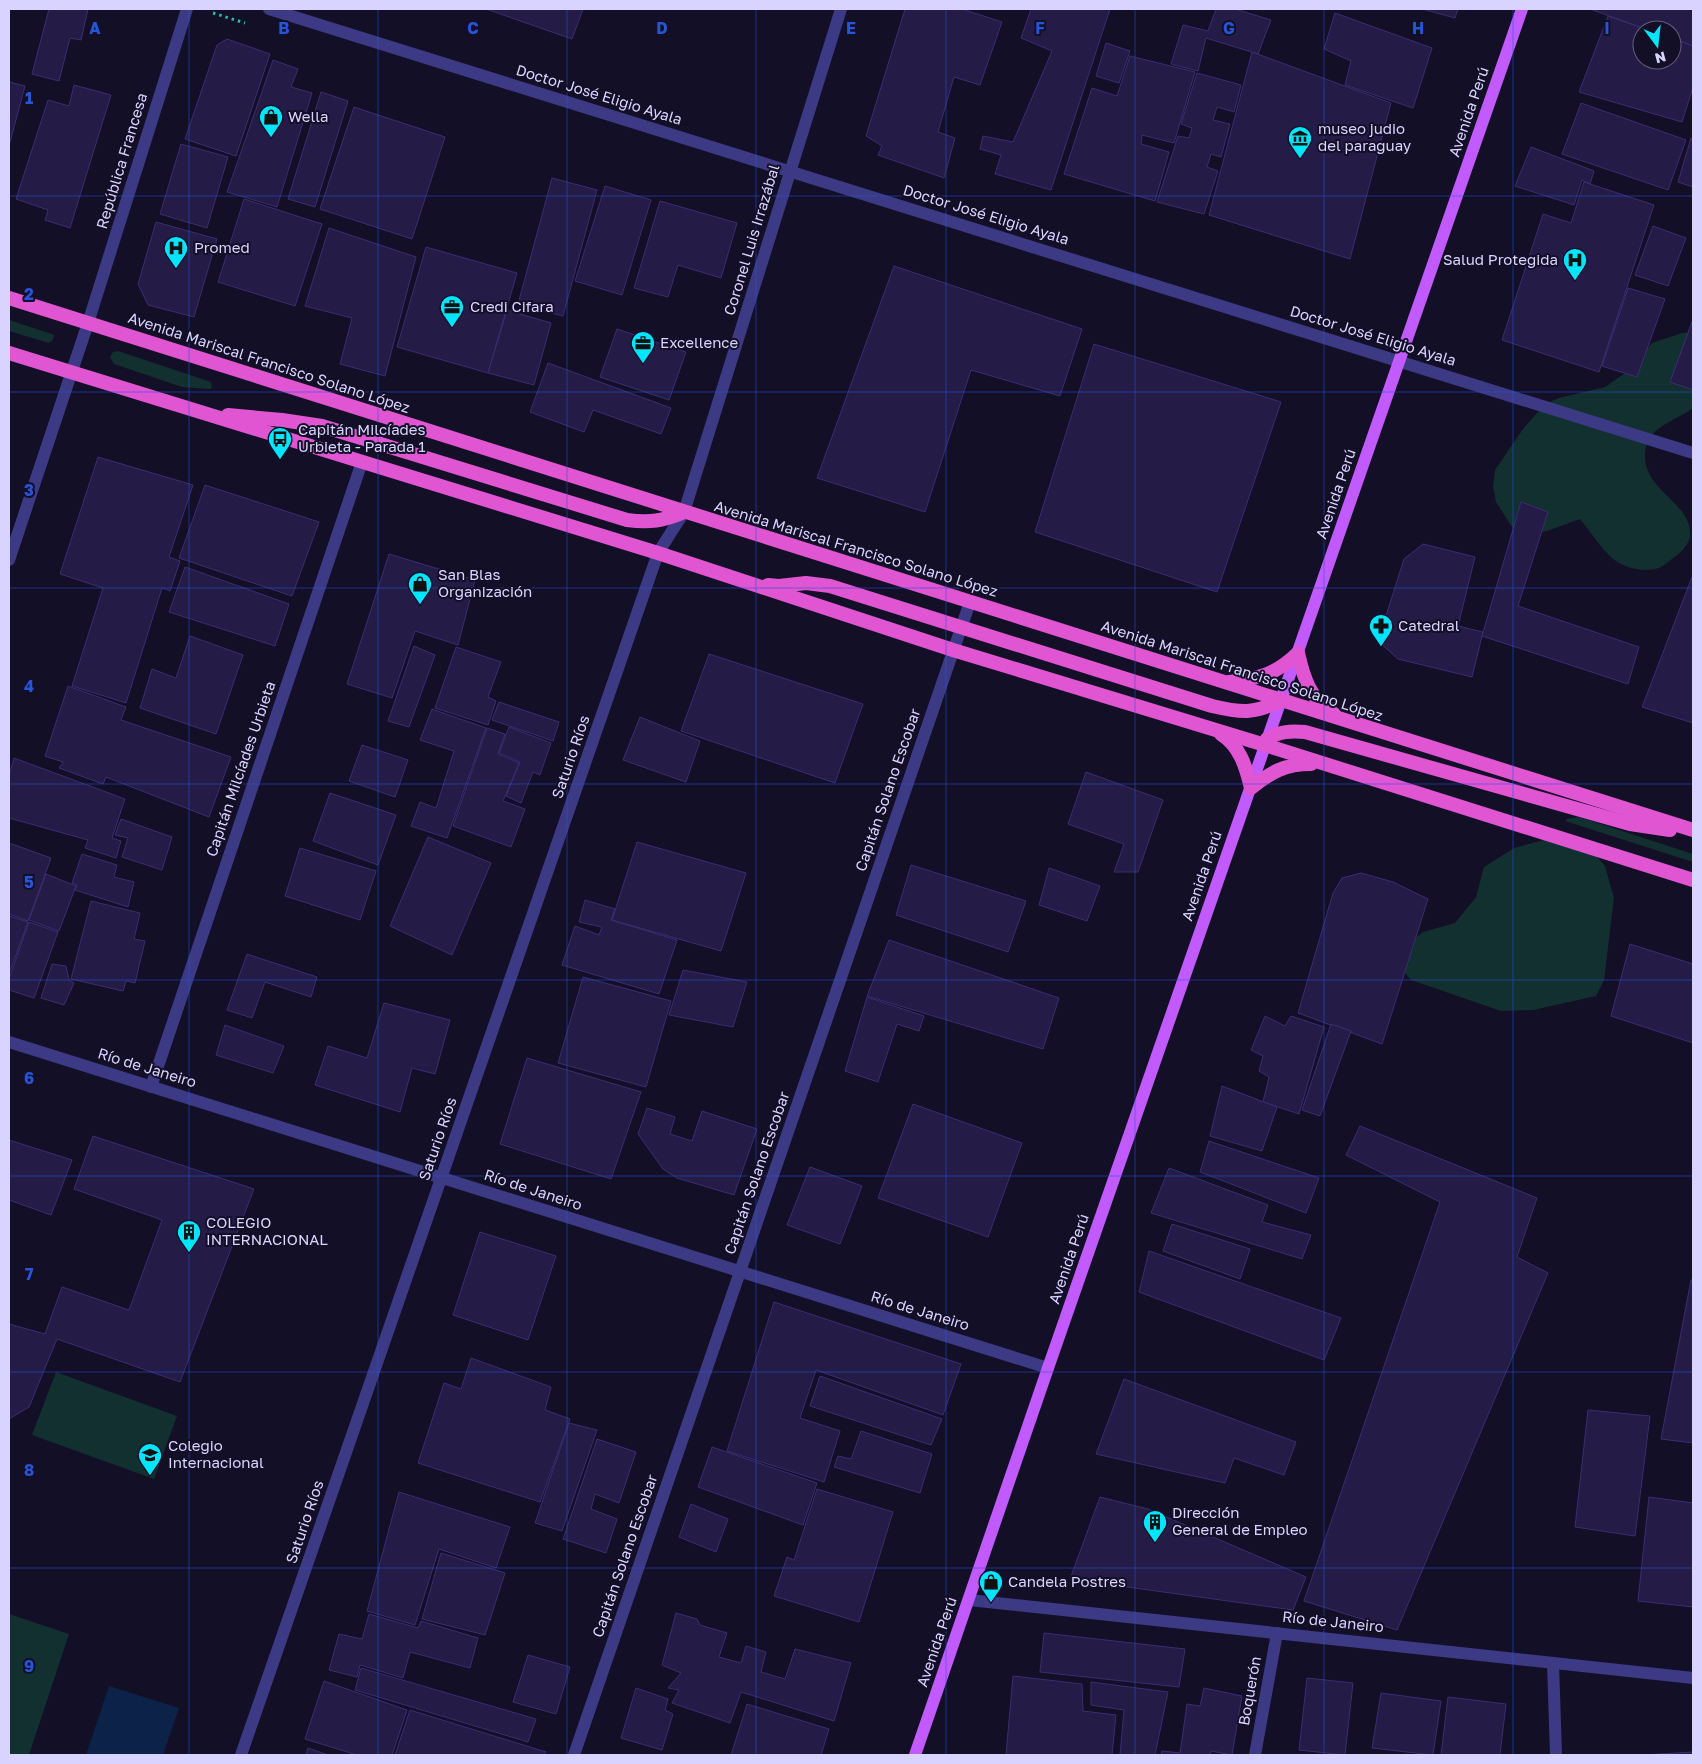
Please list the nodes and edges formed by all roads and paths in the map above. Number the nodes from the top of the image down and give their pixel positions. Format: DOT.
graph roads {
  1 [pos="186,9"];
  2 [pos="269,9"];
  3 [pos="841,9"];
  4 [pos="1522,9"];
  5 [pos="790,171"];
  6 [pos="9,298"];
  7 [pos="88,323"];
  8 [pos="9,353"];
  9 [pos="1400,361"];
  10 [pos="71,372"];
  11 [pos="208,414"];
  12 [pos="1693,453"];
  13 [pos="362,462"];
  14 [pos="684,512"];
  15 [pos="669,535"];
  16 [pos="658,554"];
  17 [pos="9,560"];
  18 [pos="742,581"];
  19 [pos="970,602"];
  20 [pos="961,627"];
  21 [pos="953,650"];
  22 [pos="1298,653"];
  23 [pos="1226,683"];
  24 [pos="1281,700"];
  25 [pos="1345,720"];
  26 [pos="1215,731"];
  27 [pos="1266,742"];
  28 [pos="1327,766"];
  29 [pos="1251,788"];
  30 [pos="1693,830"];
  31 [pos="1693,880"];
  32 [pos="9,1042"];
  33 [pos="152,1087"];
  34 [pos="442,1178"];
  35 [pos="740,1272"];
  36 [pos="1048,1368"];
  37 [pos="969,1600"];
  38 [pos="1278,1633"];
  39 [pos="1553,1662"];
  40 [pos="1693,1678"];
  41 [pos="241,1755"];
  42 [pos="574,1755"];
  43 [pos="915,1755"];
  44 [pos="1255,1755"];
  45 [pos="1556,1755"];
  1 -- 7 [label="street, República Francesa"];
  2 -- 5 [label="street, Doctor José Eligio Ayala"];
  3 -- 5 [label="street, Coronel Luis Irrazábal"];
  4 -- 9 [label="main road, Avenida Perú"];
  5 -- 9 [label="street, Doctor José Eligio Ayala"];
  5 -- 14 [label="street, Coronel Luis Irrazábal"];
  6 -- 7 [label="highway, Avenida Mariscal Francisco Solano López"];
  7 -- 10 [label="street, República Francesa"];
  7 -- 14 [label="highway, Avenida Mariscal Francisco Solano López"];
  8 -- 10 [label="highway"];
  9 -- 12 [label="street, Doctor José Eligio Ayala"];
  9 -- 22 [label="main road, Avenida Perú"];
  10 -- 11 [label="highway"];
  10 -- 17 [label="street, República Francesa"];
  11 -- 13 [label="highway"];
  11 -- 14 [label="highway"];
  13 -- 16 [label="highway"];
  13 -- 33 [label="street, Capitán Milcíades Urbieta"];
  14 -- 15 [label="street, Coronel Luis Irrazábal"];
  14 -- 19 [label="highway, Avenida Mariscal Francisco Solano López"];
  15 -- 16 [label="street, Saturio Ríos"];
  16 -- 18 [label="highway"];
  16 -- 34 [label="street, Saturio Ríos"];
  18 -- 20 [label="highway"];
  18 -- 21 [label="highway"];
  19 -- 20 [label="street, Capitán Solano Escobar"];
  19 -- 23 [label="highway, Avenida Mariscal Francisco Solano López"];
  20 -- 21 [label="street, Capitán Solano Escobar"];
  20 -- 24 [label="highway"];
  21 -- 26 [label="highway"];
  21 -- 35 [label="street, Capitán Solano Escobar"];
  22 -- 23 [label="highway"];
  22 -- 24 [label="main road, Avenida Perú"];
  22 -- 25 [label="highway"];
  23 -- 24 [label="highway, Avenida Mariscal Francisco Solano López"];
  24 -- 25 [label="highway, Avenida Mariscal Francisco Solano López"];
  24 -- 27 [label="main road, Avenida Perú"];
  25 -- 30 [label="highway, Avenida Mariscal Francisco Solano López"];
  26 -- 27 [label="highway"];
  26 -- 29 [label="highway"];
  27 -- 28 [label="highway"];
  27 -- 29 [label="main road, Avenida Perú"];
  27 -- 30 [label="highway"];
  28 -- 29 [label="highway"];
  28 -- 31 [label="highway"];
  29 -- 36 [label="main road, Avenida Perú"];
  32 -- 33 [label="street, Río de Janeiro"];
  33 -- 34 [label="street, Río de Janeiro"];
  34 -- 35 [label="street, Río de Janeiro"];
  34 -- 41 [label="street, Saturio Ríos"];
  35 -- 36 [label="street, Río de Janeiro"];
  35 -- 42 [label="street, Capitán Solano Escobar"];
  36 -- 37 [label="main road, Avenida Perú"];
  37 -- 38 [label="street, Río de Janeiro"];
  37 -- 43 [label="main road, Avenida Perú"];
  38 -- 39 [label="street, Río de Janeiro"];
  38 -- 44 [label="street, Boquerón"];
  39 -- 40 [label="street, Río de Janeiro"];
  39 -- 45 [label="street"];
}
